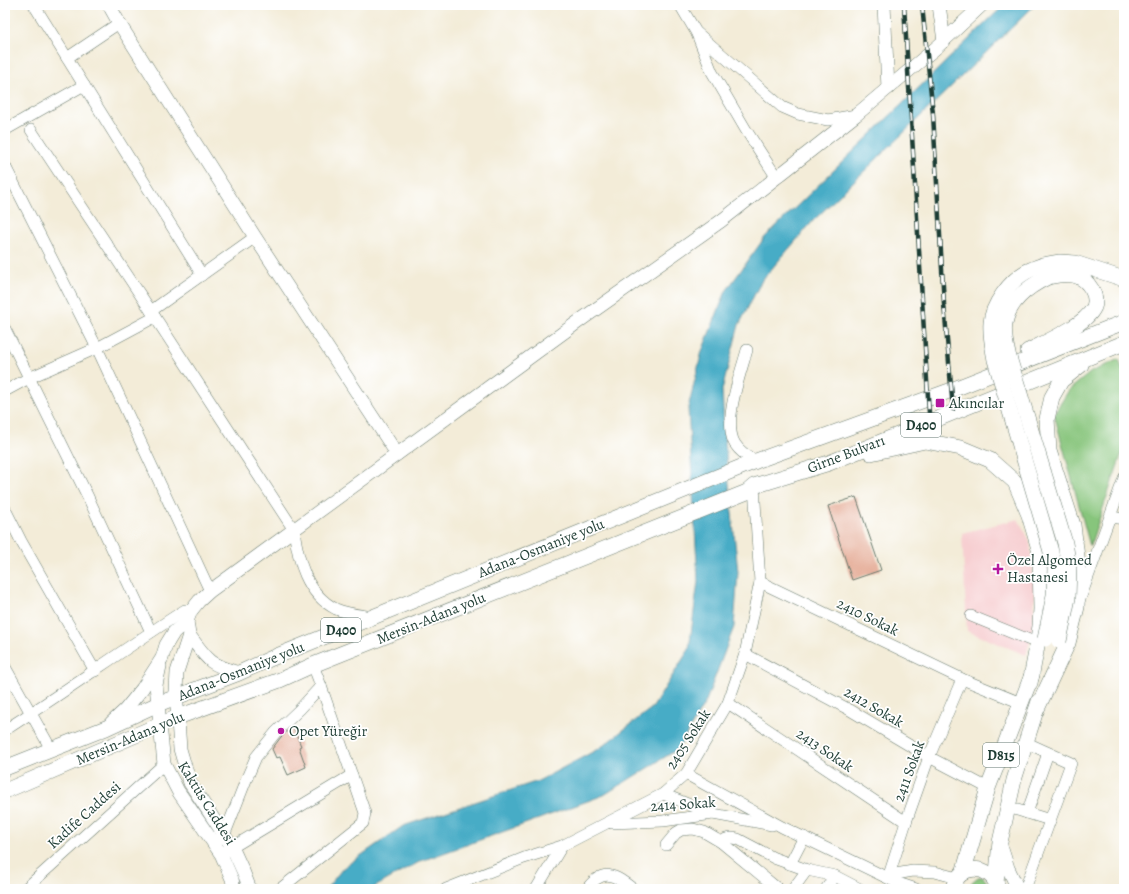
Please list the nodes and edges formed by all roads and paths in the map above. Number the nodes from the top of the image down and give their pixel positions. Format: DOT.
graph roads {
  1 [pos="34,5"];
  2 [pos="109,5"];
  3 [pos="680,5"];
  4 [pos="884,5"];
  5 [pos="939,5"];
  6 [pos="982,5"];
  7 [pos="119,23"];
  8 [pos="696,32"];
  9 [pos="944,41"];
  10 [pos="67,58"];
  11 [pos="84,85"];
  12 [pos="888,88"];
  13 [pos="856,115"];
  14 [pos="5,130"];
  15 [pos="31,130"];
  16 [pos="5,166"];
  17 [pos="777,178"];
  18 [pos="255,237"];
  19 [pos="1045,271"];
  20 [pos="202,275"];
  21 [pos="1124,279"];
  22 [pos="153,314"];
  23 [pos="1124,322"];
  24 [pos="5,329"];
  25 [pos="1124,343"];
  26 [pos="97,348"];
  27 [pos="747,350"];
  28 [pos="1095,354"];
  29 [pos="29,378"];
  30 [pos="949,390"];
  31 [pos="5,391"];
  32 [pos="397,454"];
  33 [pos="756,461"];
  34 [pos="829,463"];
  35 [pos="1124,478"];
  36 [pos="751,489"];
  37 [pos="5,509"];
  38 [pos="1111,517"];
  39 [pos="1124,520"];
  40 [pos="294,530"];
  41 [pos="760,582"];
  42 [pos="210,592"];
  43 [pos="1077,607"];
  44 [pos="189,616"];
  45 [pos="971,616"];
  46 [pos="373,617"];
  47 [pos="151,632"];
  48 [pos="189,635"];
  49 [pos="1047,641"];
  50 [pos="745,654"];
  51 [pos="162,658"];
  52 [pos="313,665"];
  53 [pos="5,667"];
  54 [pos="95,671"];
  55 [pos="239,673"];
  56 [pos="962,679"];
  57 [pos="321,686"];
  58 [pos="176,697"];
  59 [pos="1021,703"];
  60 [pos="158,704"];
  61 [pos="728,704"];
  62 [pos="1036,711"];
  63 [pos="31,713"];
  64 [pos="178,717"];
  65 [pos="160,725"];
  66 [pos="106,728"];
  67 [pos="5,730"];
  68 [pos="1027,744"];
  69 [pos="51,749"];
  70 [pos="1048,753"];
  71 [pos="929,757"];
  72 [pos="164,764"];
  73 [pos="5,768"];
  74 [pos="686,774"];
  75 [pos="352,775"];
  76 [pos="988,788"];
  77 [pos="5,791"];
  78 [pos="663,794"];
  79 [pos="1008,807"];
  80 [pos="1027,813"];
  81 [pos="713,814"];
  82 [pos="1050,820"];
  83 [pos="906,822"];
  84 [pos="608,823"];
  85 [pos="782,826"];
  86 [pos="224,836"];
  87 [pos="804,837"];
  88 [pos="721,842"];
  89 [pos="1000,842"];
  90 [pos="666,845"];
  91 [pos="562,846"];
  92 [pos="222,848"];
  93 [pos="790,864"];
  94 [pos="807,870"];
  95 [pos="834,876"];
  96 [pos="887,876"];
  97 [pos="958,880"];
  98 [pos="899,886"];
  99 [pos="997,886"];
  100 [pos="25,889"];
  101 [pos="234,889"];
  102 [pos="250,889"];
  103 [pos="280,889"];
  104 [pos="446,889"];
  105 [pos="536,889"];
  106 [pos="587,889"];
  107 [pos="633,889"];
  108 [pos="778,889"];
  109 [pos="794,889"];
  110 [pos="826,889"];
  111 [pos="860,889"];
  112 [pos="916,889"];
  113 [pos="1017,889"];
  114 [pos="1025,889"];
  1 -- 10 [label="street"];
  2 -- 7 [label="main road"];
  3 -- 8 [label="street"];
  4 -- 12 [label="main road"];
  5 -- 9 [label="main road"];
  6 -- 9 [label="main road"];
  7 -- 10 [label="street"];
  7 -- 18 [label="main road"];
  8 -- 13 [label="street"];
  8 -- 17 [label="street"];
  9 -- 12 [label="main road"];
  10 -- 11 [label="street"];
  11 -- 14 [label="street"];
  11 -- 20 [label="street"];
  12 -- 13 [label="main road"];
  13 -- 17 [label="main road"];
  15 -- 22 [label="street"];
  16 -- 26 [label="street"];
  17 -- 32 [label="main road"];
  18 -- 20 [label="street"];
  18 -- 32 [label="main road"];
  19 -- 21 [label="highway"];
  19 -- 30 [label="highway"];
  19 -- 49 [label="highway, bridge"];
  20 -- 22 [label="street"];
  22 -- 26 [label="street"];
  22 -- 40 [label="street"];
  23 -- 30 [label="highway, Girne Bulvarı / D400"];
  24 -- 29 [label="street"];
  25 -- 28 [label="highway, Girne Bulvarı / D400"];
  26 -- 29 [label="street"];
  26 -- 42 [label="street"];
  27 -- 33 [label="street"];
  28 -- 34 [label="highway, Girne Bulvarı / D400"];
  28 -- 43 [label="highway"];
  29 -- 31 [label="street"];
  29 -- 47 [label="street"];
  30 -- 33 [label="highway, Girne Bulvarı / D400"];
  32 -- 40 [label="main road"];
  33 -- 46 [label="highway, Adana-Osmaniye yolu / D400"];
  34 -- 36 [label="highway, Girne Bulvarı / D400"];
  34 -- 49 [label="highway"];
  35 -- 38 [label="street"];
  36 -- 41 [label="street, 2405 Sokak"];
  36 -- 52 [label="highway, Mersin-Adana yolu / D400"];
  37 -- 54 [label="street"];
  38 -- 39 [label="street"];
  38 -- 43 [label="street"];
  40 -- 42 [label="main road"];
  40 -- 46 [label="street"];
  41 -- 50 [label="street, 2405 Sokak"];
  41 -- 56 [label="street, 2410 Sokak"];
  42 -- 44 [label="main road"];
  43 -- 62 [label="highway"];
  44 -- 47 [label="street"];
  44 -- 48 [label="main road"];
  44 -- 51 [label="main road"];
  45 -- 49 [label="street"];
  46 -- 55 [label="highway, Adana-Osmaniye yolu / D400"];
  47 -- 54 [label="street"];
  48 -- 55 [label="main road"];
  48 -- 58 [label="main road"];
  49 -- 59 [label="highway, D815"];
  49 -- 62 [label="highway"];
  50 -- 61 [label="street, 2405 Sokak"];
  50 -- 71 [label="street, 2412 Sokak"];
  51 -- 60 [label="main road, Kaktüs Caddesi"];
  51 -- 66 [label="main road"];
  52 -- 57 [label="street"];
  52 -- 64 [label="highway, Mersin-Adana yolu / D400"];
  53 -- 63 [label="street"];
  54 -- 63 [label="street"];
  55 -- 58 [label="highway, Adana-Osmaniye yolu / D400"];
  56 -- 59 [label="street, 2410 Sokak"];
  56 -- 71 [label="street, 2411 Sokak"];
  57 -- 75 [label="street"];
  57 -- 86 [label="street"];
  58 -- 60 [label="highway, Adana-Osmaniye yolu / D400"];
  58 -- 64 [label="main road"];
  59 -- 76 [label="highway, D815"];
  60 -- 65 [label="main road, Kaktüs Caddesi"];
  60 -- 66 [label="highway, Adana-Osmaniye yolu / D400"];
  61 -- 74 [label="street, 2405 Sokak"];
  61 -- 83 [label="street, 2413 Sokak"];
  62 -- 68 [label="highway, D815"];
  63 -- 67 [label="street"];
  63 -- 69 [label="street"];
  64 -- 65 [label="highway, Mersin-Adana yolu / D400"];
  64 -- 86 [label="main road"];
  65 -- 72 [label="main road, Kaktüs Caddesi"];
  65 -- 77 [label="highway, Mersin-Adana yolu / D400"];
  66 -- 69 [label="highway, Adana-Osmaniye yolu / D400"];
  68 -- 70 [label="street"];
  68 -- 79 [label="highway, D815"];
  69 -- 73 [label="highway, Adana-Osmaniye yolu / D400"];
  70 -- 80 [label="street"];
  70 -- 82 [label="street"];
  71 -- 76 [label="street, 2412 Sokak"];
  71 -- 83 [label="street, 2411 Sokak"];
  72 -- 92 [label="main road, Kaktüs Caddesi"];
  72 -- 100 [label="street, Kadife Caddesi"];
  74 -- 78 [label="street, 2405 Sokak"];
  74 -- 85 [label="street, 2414 Sokak"];
  75 -- 92 [label="street"];
  75 -- 103 [label="street"];
  76 -- 97 [label="highway, D815"];
  78 -- 81 [label="street"];
  78 -- 84 [label="street, 2405 Sokak"];
  79 -- 80 [label="street"];
  79 -- 89 [label="highway, D815"];
  80 -- 82 [label="street"];
  81 -- 84 [label="street, 2414 Sokak"];
  81 -- 85 [label="street, 2414 Sokak"];
  82 -- 114 [label="street"];
  83 -- 96 [label="street, 2411 Sokak"];
  84 -- 91 [label="street, 2405 Sokak"];
  85 -- 87 [label="street, 2414 Sokak"];
  86 -- 92 [label="main road"];
  87 -- 93 [label="street"];
  87 -- 96 [label="street, 2414 Sokak"];
  88 -- 90 [label="street"];
  88 -- 93 [label="street"];
  88 -- 108 [label="street"];
  89 -- 99 [label="highway, D815"];
  89 -- 113 [label="main road"];
  91 -- 104 [label="street, 2405 Sokak"];
  91 -- 105 [label="street"];
  92 -- 101 [label="main road, Kaktüs Caddesi"];
  92 -- 102 [label="main road"];
  93 -- 94 [label="street"];
  94 -- 95 [label="street"];
  94 -- 109 [label="street"];
  95 -- 110 [label="street"];
  95 -- 111 [label="street"];
  96 -- 97 [label="street"];
  96 -- 98 [label="street, 2414 Sokak"];
  97 -- 99 [label="highway"];
  98 -- 112 [label="street, 2414 Sokak"];
  99 -- 113 [label="main road"];
  106 -- 107 [label="street"];
}
